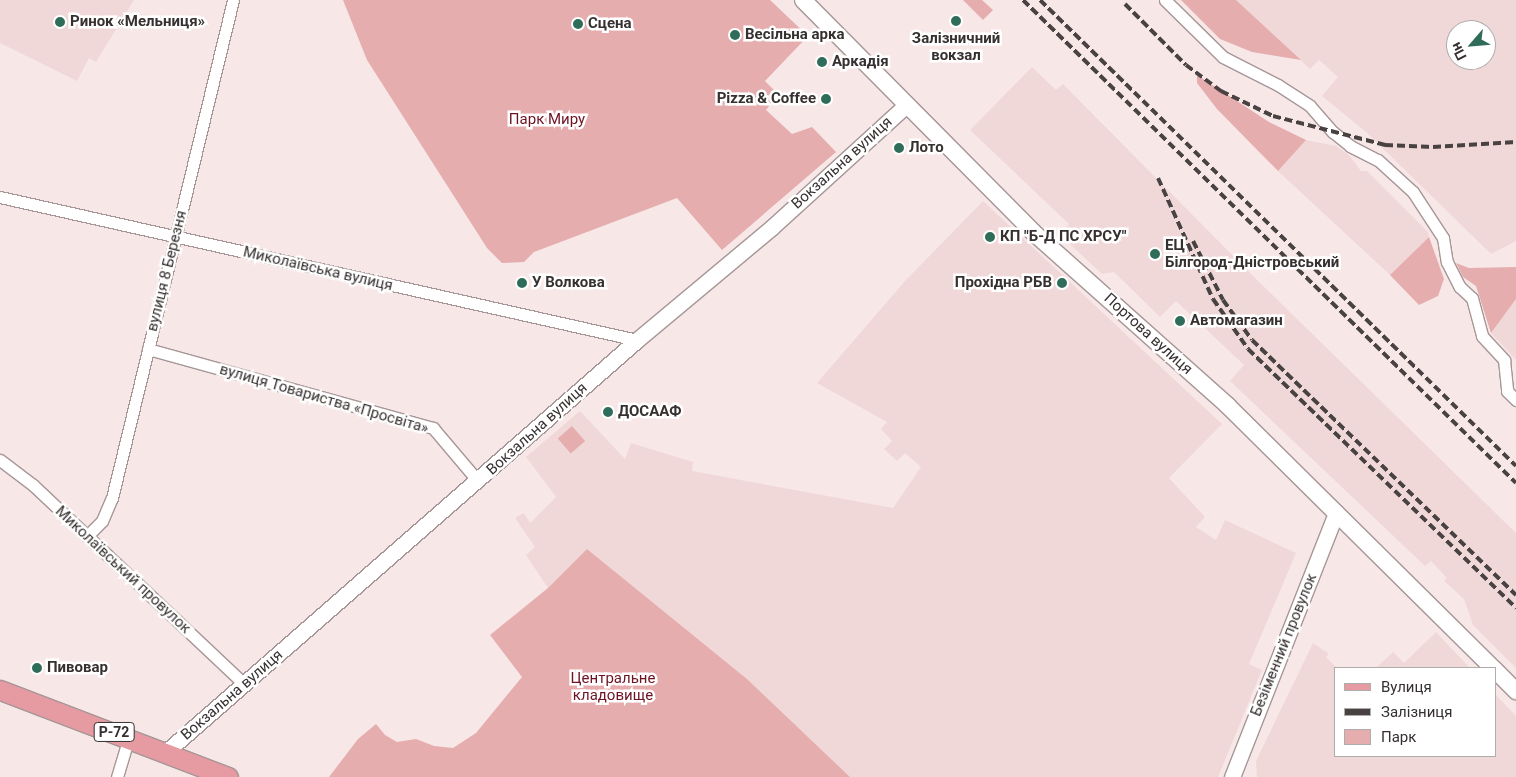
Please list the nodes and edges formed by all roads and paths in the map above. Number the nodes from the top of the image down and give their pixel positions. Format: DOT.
graph roads {
  1 [pos="233,0"];
  2 [pos="803,0"];
  3 [pos="1165,0"];
  4 [pos="906,105"];
  5 [pos="0,197"];
  6 [pos="176,237"];
  7 [pos="637,340"];
  8 [pos="148,349"];
  9 [pos="1516,400"];
  10 [pos="0,460"];
  11 [pos="478,481"];
  12 [pos="1336,513"];
  13 [pos="87,536"];
  14 [pos="1492,667"];
  15 [pos="1496,671"];
  16 [pos="244,683"];
  17 [pos="0,690"];
  18 [pos="1516,691"];
  19 [pos="129,737"];
  20 [pos="167,752"];
  21 [pos="117,777"];
  22 [pos="228,777"];
  23 [pos="1232,777"];
  1 -- 6 [label="street, вулиця 8 Березня"];
  2 -- 4 [label="main road, Портова вулиця"];
  3 -- 9 [label="street"];
  4 -- 7 [label="street, Вокзальна вулиця"];
  4 -- 12 [label="main road, Портова вулиця"];
  5 -- 6 [label="street, Миколаївська вулиця"];
  6 -- 7 [label="street, Миколаївська вулиця"];
  6 -- 8 [label="street, вулиця 8 Березня"];
  7 -- 11 [label="street, Вокзальна вулиця"];
  8 -- 11 [label="street, вулиця Товариства «Просвіта»"];
  8 -- 13 [label="street, вулиця 8 Березня"];
  10 -- 13 [label="street, Миколаївський провулок"];
  11 -- 16 [label="street, Вокзальна вулиця"];
  12 -- 14 [label="main road, Портова вулиця"];
  12 -- 23 [label="street, Безіменний провулок"];
  13 -- 16 [label="street, Миколаївський провулок"];
  15 -- 18 [label="main road, Портова вулиця"];
  16 -- 20 [label="street, Вокзальна вулиця"];
  17 -- 19 [label="main road, Р-72"];
  19 -- 20 [label="main road, Р-72"];
  19 -- 21 [label="street"];
  20 -- 22 [label="main road, Р-72"];
}
